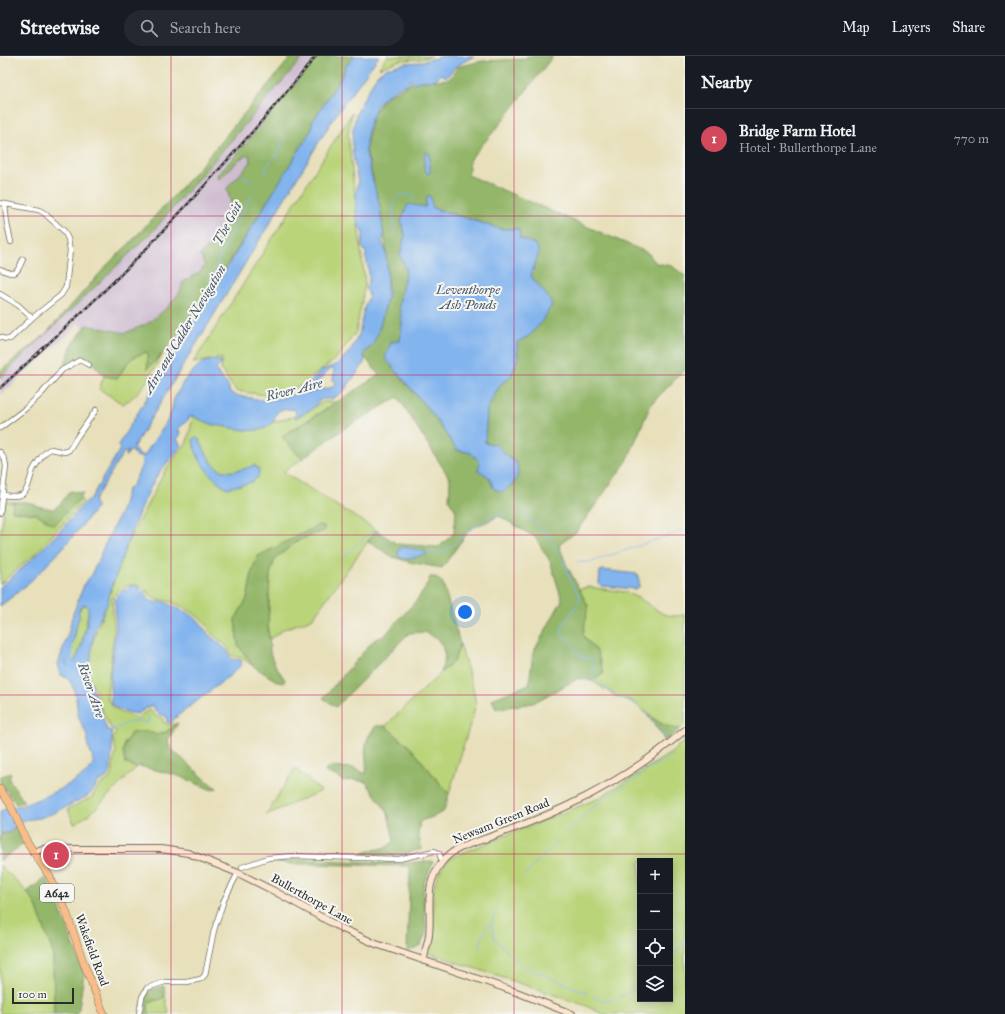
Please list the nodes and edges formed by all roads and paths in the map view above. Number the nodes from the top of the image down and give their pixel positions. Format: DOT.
graph roads {
  1 [pos="3,204"];
  2 [pos="11,242"];
  3 [pos="23,259"];
  4 [pos="0,269"];
  5 [pos="0,294"];
  6 [pos="32,318"];
  7 [pos="0,336"];
  8 [pos="89,365"];
  9 [pos="96,410"];
  10 [pos="0,428"];
  11 [pos="0,452"];
  12 [pos="2,489"];
  13 [pos="3,495"];
  14 [pos="0,513"];
  15 [pos="685,730"];
  16 [pos="0,789"];
  17 [pos="33,852"];
  18 [pos="442,861"];
  19 [pos="242,867"];
  20 [pos="238,873"];
  21 [pos="424,961"];
  22 [pos="104,1014"];
  23 [pos="138,1014"];
  24 [pos="572,1014"];
  1 -- 2 [label="street"];
  1 -- 6 [label="street"];
  3 -- 4 [label="street"];
  5 -- 6 [label="street"];
  6 -- 7 [label="street"];
  8 -- 10 [label="street"];
  9 -- 13 [label="street"];
  11 -- 12 [label="street"];
  12 -- 13 [label="street"];
  13 -- 14 [label="street"];
  15 -- 18 [label="street, Newsam Green Road"];
  16 -- 17 [label="main road, A642"];
  17 -- 20 [label="street, Bullerthorpe Lane"];
  17 -- 22 [label="main road, Wakefield Road / A642"];
  18 -- 19 [label="street, Newsam Green Road"];
  18 -- 21 [label="street"];
  20 -- 21 [label="street, Bullerthorpe Lane"];
  20 -- 23 [label="street"];
  21 -- 24 [label="street, Bullerthorpe Lane"];
}
